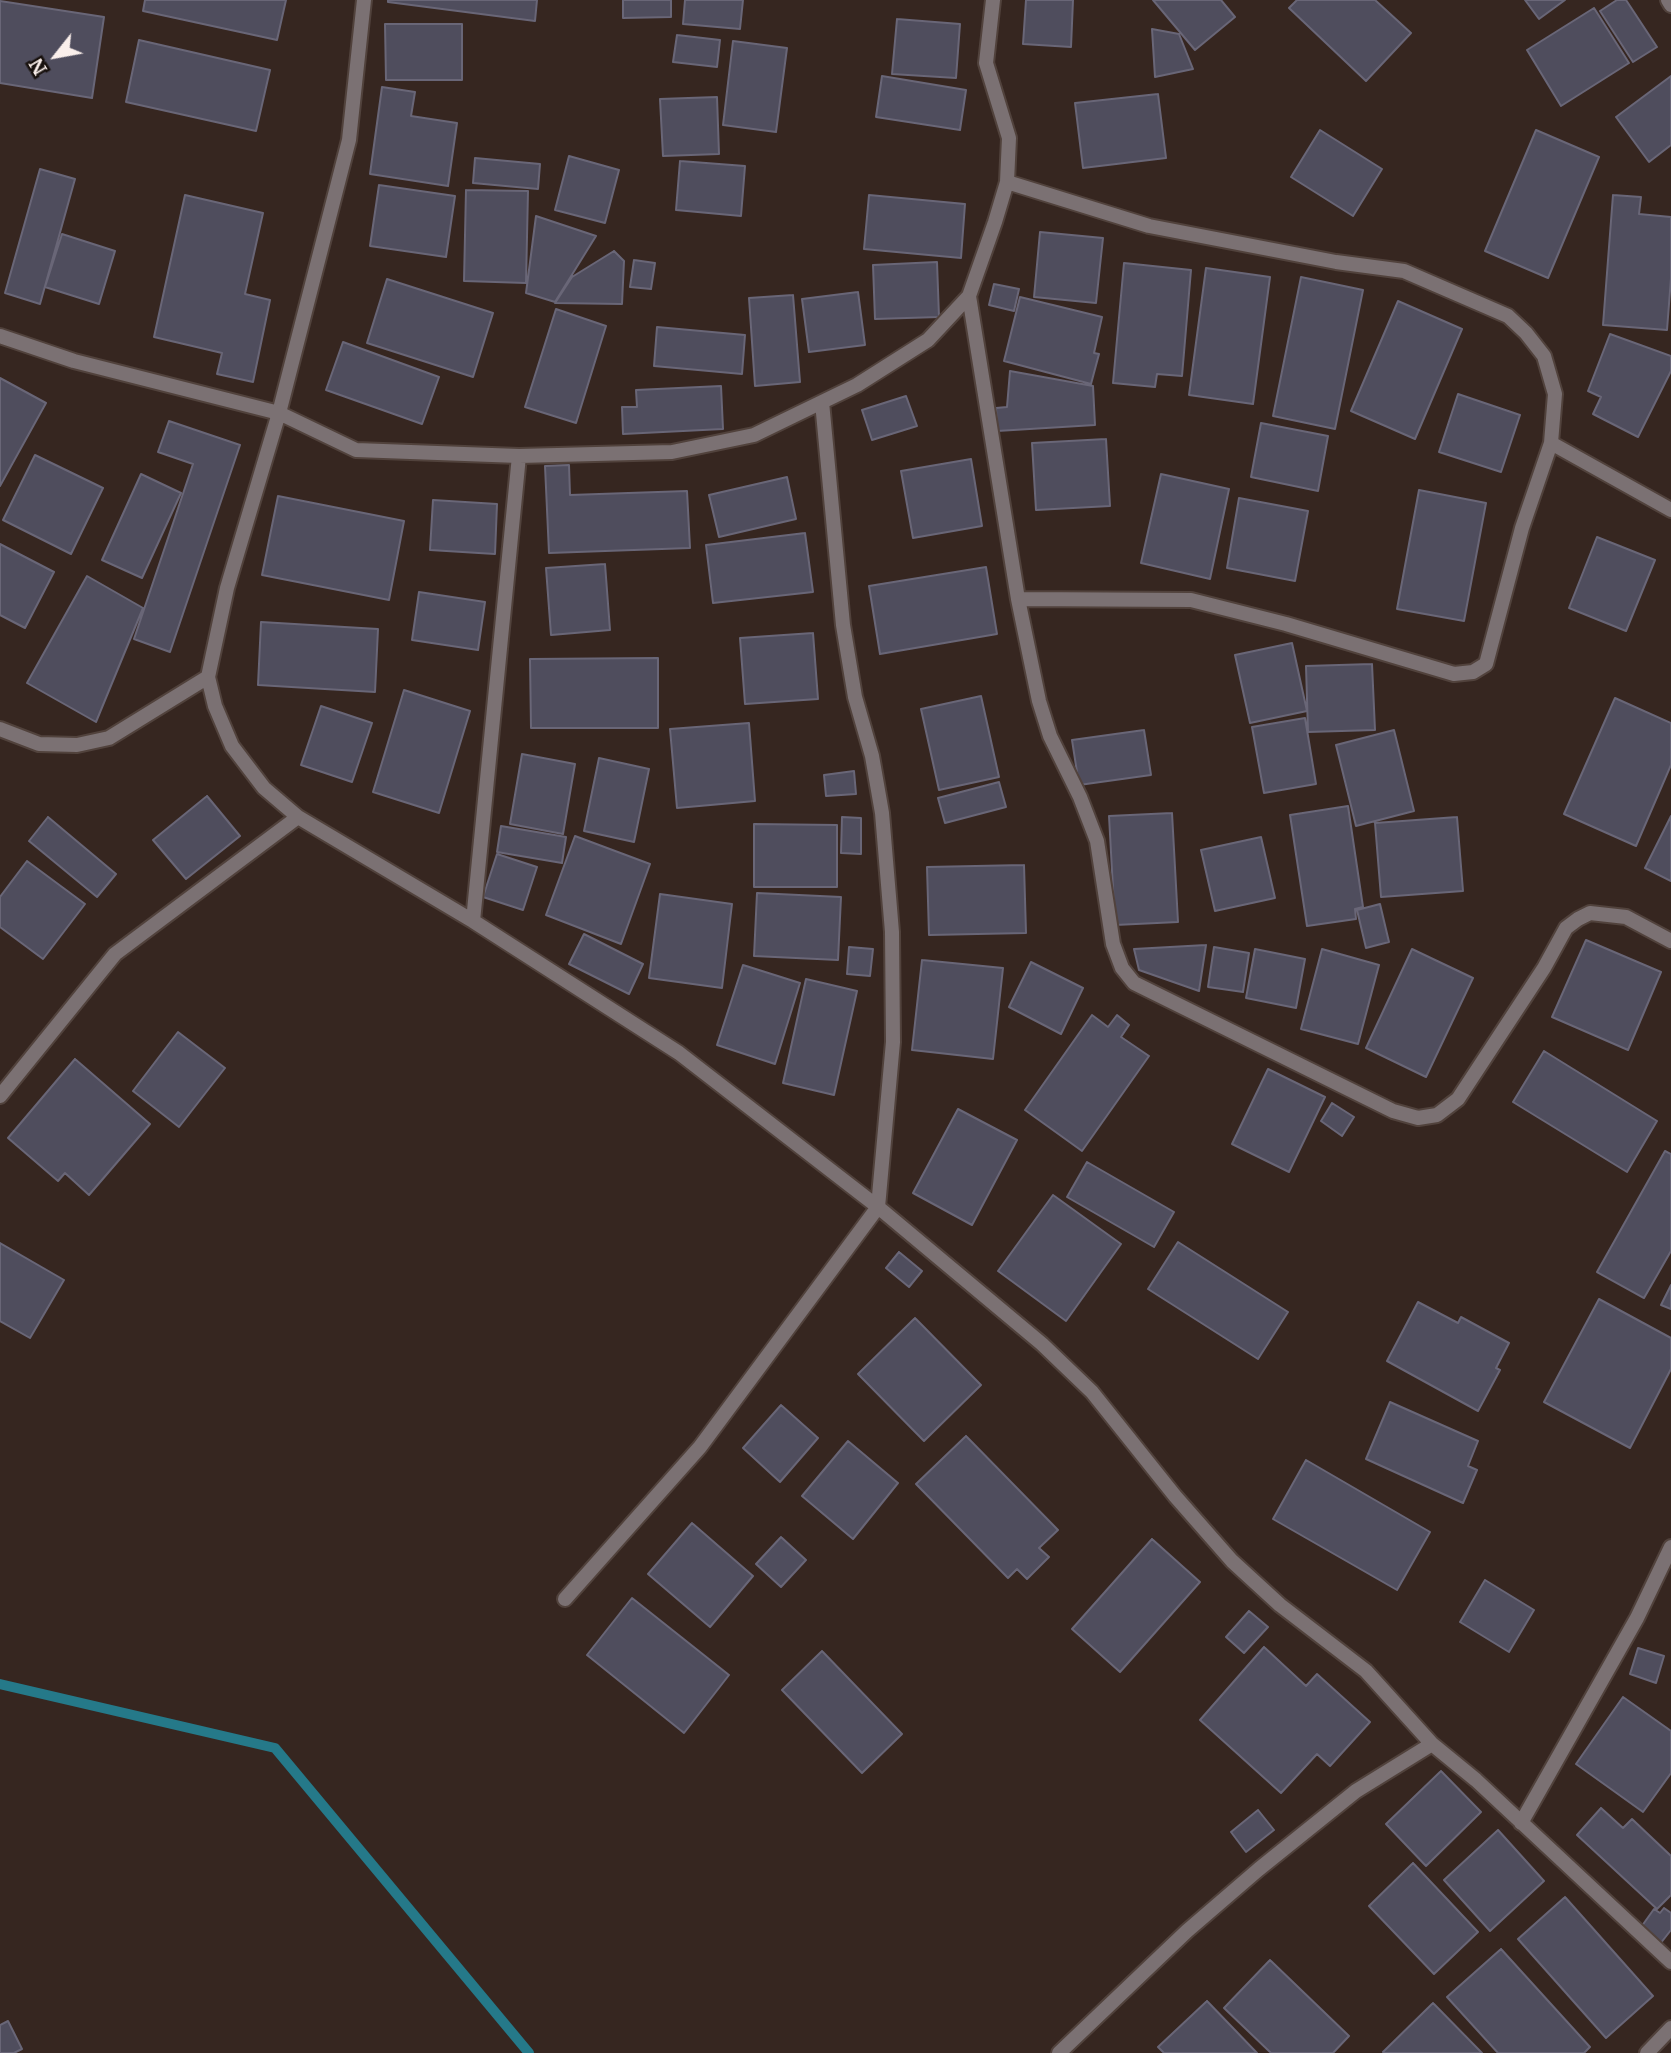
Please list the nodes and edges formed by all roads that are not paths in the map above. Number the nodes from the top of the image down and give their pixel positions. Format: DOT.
graph roads {
  1 [pos="364,0"];
  2 [pos="993,0"];
  3 [pos="1668,0"];
  4 [pos="1671,5"];
  5 [pos="1007,182"];
  6 [pos="969,296"];
  7 [pos="0,336"];
  8 [pos="822,402"];
  9 [pos="279,413"];
  10 [pos="1551,443"];
  11 [pos="519,456"];
  12 [pos="1671,510"];
  13 [pos="1018,599"];
  14 [pos="208,677"];
  15 [pos="0,729"];
  16 [pos="298,817"];
  17 [pos="474,921"];
  18 [pos="1671,941"];
  19 [pos="0,1096"];
  20 [pos="878,1207"];
  21 [pos="1671,1547"];
  22 [pos="565,1599"];
  23 [pos="1432,1744"];
  24 [pos="1521,1823"];
  25 [pos="1671,1962"];
  26 [pos="1671,2028"];
  27 [pos="1059,2053"];
  28 [pos="1647,2053"];
  1 -- 9 [label="street"];
  2 -- 5 [label="street"];
  3 -- 4 [label="street"];
  5 -- 6 [label="street"];
  5 -- 10 [label="street"];
  6 -- 8 [label="street"];
  6 -- 13 [label="street"];
  7 -- 9 [label="street"];
  8 -- 11 [label="street"];
  8 -- 20 [label="street"];
  9 -- 11 [label="street"];
  9 -- 14 [label="street"];
  10 -- 12 [label="street"];
  10 -- 13 [label="street"];
  11 -- 17 [label="street"];
  13 -- 18 [label="street"];
  14 -- 15 [label="street"];
  14 -- 16 [label="street"];
  16 -- 17 [label="street"];
  16 -- 19 [label="street"];
  17 -- 20 [label="street"];
  20 -- 22 [label="street"];
  20 -- 23 [label="street"];
  21 -- 24 [label="street"];
  23 -- 24 [label="street"];
  23 -- 27 [label="street"];
  24 -- 25 [label="street"];
  26 -- 28 [label="street"];
}
